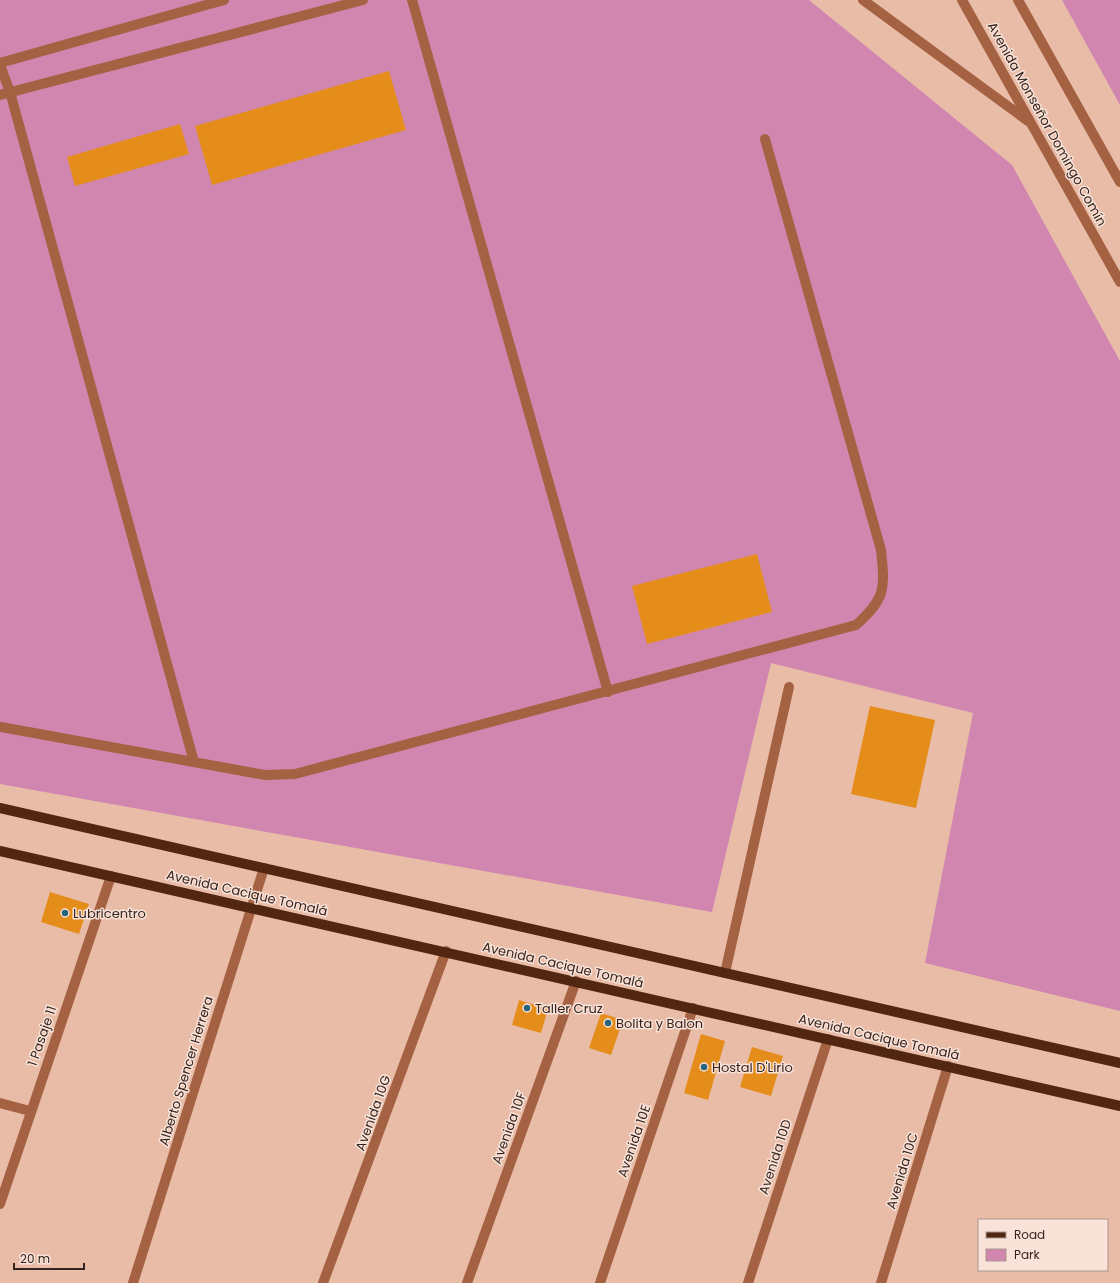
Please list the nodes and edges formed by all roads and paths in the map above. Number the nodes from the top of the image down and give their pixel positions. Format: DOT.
graph roads {
  1 [pos="224,0"];
  2 [pos="363,0"];
  3 [pos="412,0"];
  4 [pos="864,0"];
  5 [pos="962,0"];
  6 [pos="1018,0"];
  7 [pos="0,64"];
  8 [pos="10,92"];
  9 [pos="0,95"];
  10 [pos="1031,124"];
  11 [pos="766,139"];
  12 [pos="1120,182"];
  13 [pos="1120,282"];
  14 [pos="789,687"];
  15 [pos="608,692"];
  16 [pos="1,727"];
  17 [pos="194,762"];
  18 [pos="0,808"];
  19 [pos="0,851"];
  20 [pos="264,868"];
  21 [pos="111,876"];
  22 [pos="252,908"];
  23 [pos="446,951"];
  24 [pos="725,972"];
  25 [pos="576,981"];
  26 [pos="693,1008"];
  27 [pos="828,1039"];
  28 [pos="1120,1063"];
  29 [pos="948,1066"];
  30 [pos="0,1103"];
  31 [pos="1120,1106"];
  32 [pos="30,1111"];
  33 [pos="0,1204"];
  34 [pos="133,1283"];
  35 [pos="323,1283"];
  36 [pos="467,1283"];
  37 [pos="600,1283"];
  38 [pos="748,1283"];
  39 [pos="881,1283"];
  1 -- 7 [label="street"];
  2 -- 8 [label="street"];
  3 -- 15 [label="street"];
  4 -- 10 [label="street"];
  5 -- 10 [label="street, Avenida Monseñor Domingo Comín"];
  6 -- 12 [label="street"];
  7 -- 8 [label="street"];
  8 -- 9 [label="street"];
  8 -- 17 [label="street"];
  10 -- 13 [label="street, Avenida Monseñor Domingo Comín"];
  11 -- 15 [label="street"];
  14 -- 24 [label="street"];
  15 -- 17 [label="street"];
  16 -- 17 [label="street"];
  18 -- 20 [label="main road"];
  19 -- 21 [label="main road, Avenida Cacique Tomalá"];
  20 -- 22 [label="street, Alberto Spencer Herrera"];
  20 -- 24 [label="main road"];
  21 -- 22 [label="main road, Avenida Cacique Tomalá"];
  21 -- 32 [label="street, 1 Pasaje 11"];
  22 -- 23 [label="main road, Avenida Cacique Tomalá"];
  22 -- 34 [label="street, Alberto Spencer Herrera"];
  23 -- 25 [label="main road, Avenida Cacique Tomalá"];
  23 -- 35 [label="street, Avenida 10G"];
  24 -- 28 [label="main road"];
  25 -- 26 [label="main road, Avenida Cacique Tomalá"];
  25 -- 36 [label="street, Avenida 10F"];
  26 -- 27 [label="main road, Avenida Cacique Tomalá"];
  26 -- 37 [label="street, Avenida 10E"];
  27 -- 29 [label="main road, Avenida Cacique Tomalá"];
  27 -- 38 [label="street, Avenida 10D"];
  29 -- 31 [label="main road, Avenida Cacique Tomalá"];
  29 -- 39 [label="street, Avenida 10C"];
  30 -- 32 [label="street"];
  32 -- 33 [label="street, 1 Pasaje 11"];
}
